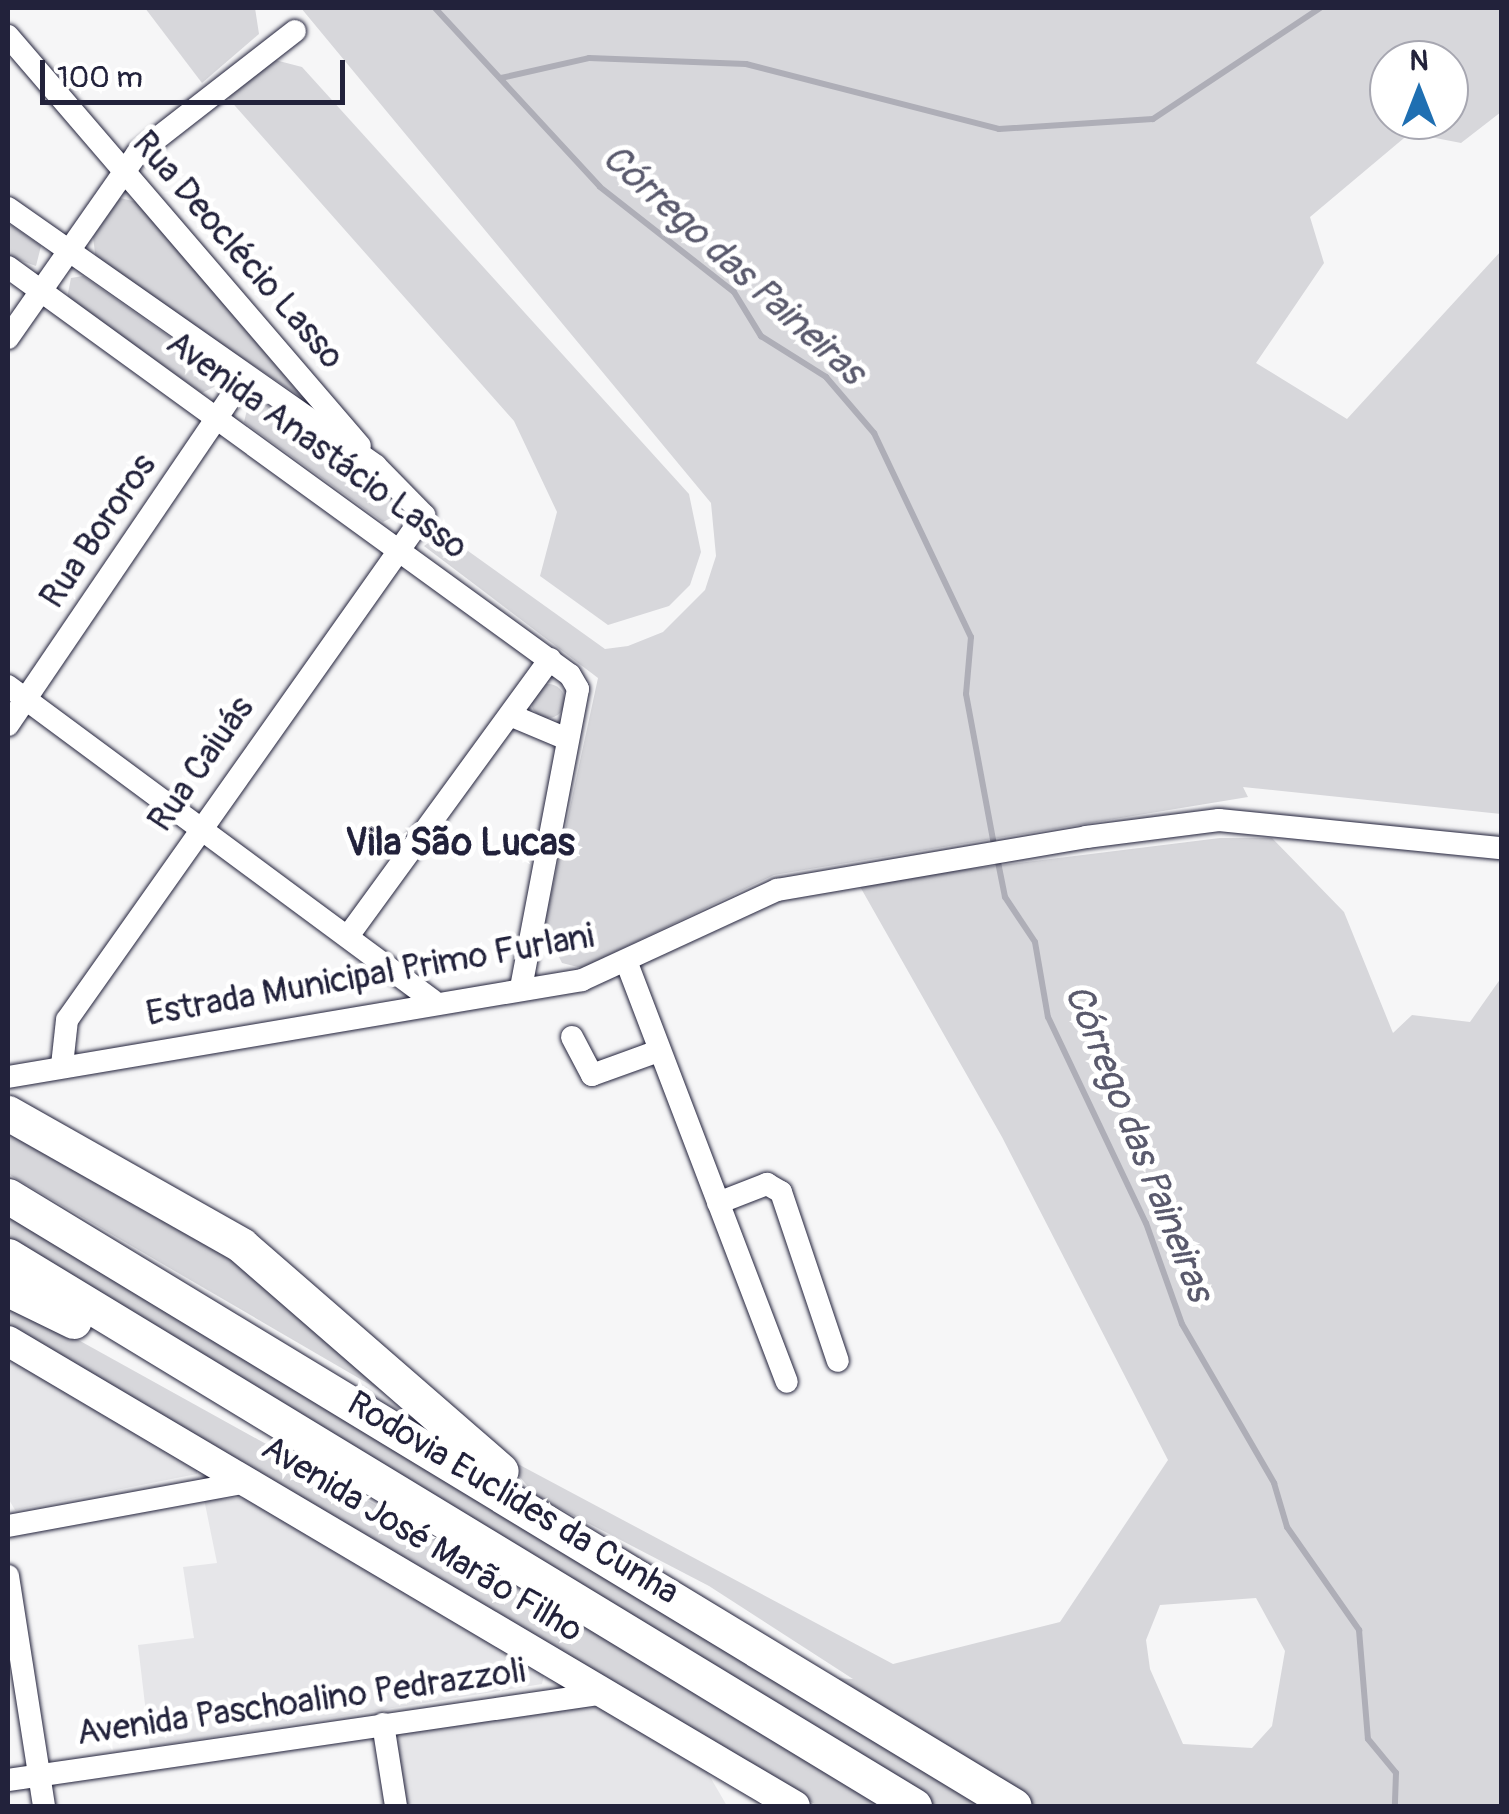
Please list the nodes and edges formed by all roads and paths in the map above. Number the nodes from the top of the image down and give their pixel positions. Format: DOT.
graph roads {
  1 [pos="295,31"];
  2 [pos="8,36"];
  3 [pos="123,175"];
  4 [pos="8,208"];
  5 [pos="67,249"];
  6 [pos="8,267"];
  7 [pos="41,291"];
  8 [pos="8,338"];
  9 [pos="245,376"];
  10 [pos="218,418"];
  11 [pos="376,466"];
  12 [pos="424,516"];
  13 [pos="401,544"];
  14 [pos="550,659"];
  15 [pos="17,692"];
  16 [pos="510,715"];
  17 [pos="8,726"];
  18 [pos="567,739"];
  19 [pos="199,827"];
  20 [pos="1502,848"];
  21 [pos="350,932"];
  22 [pos="628,966"];
  23 [pos="520,988"];
  24 [pos="432,1000"];
  25 [pos="572,1036"];
  26 [pos="656,1052"];
  27 [pos="62,1064"];
  28 [pos="8,1078"];
  29 [pos="8,1114"];
  30 [pos="8,1196"];
  31 [pos="718,1203"];
  32 [pos="8,1256"];
  33 [pos="8,1290"];
  34 [pos="8,1341"];
  35 [pos="838,1361"];
  36 [pos="787,1382"];
  37 [pos="280,1417"];
  38 [pos="252,1481"];
  39 [pos="8,1526"];
  40 [pos="582,1540"];
  41 [pos="8,1576"];
  42 [pos="605,1693"];
  43 [pos="383,1724"];
  44 [pos="38,1775"];
  45 [pos="8,1780"];
  46 [pos="760,1798"];
  47 [pos="44,1806"];
  48 [pos="396,1806"];
  49 [pos="795,1806"];
  50 [pos="914,1806"];
  51 [pos="1014,1806"];
  1 -- 3 [label="street"];
  2 -- 3 [label="street, Rua Deoclécio Lasso"];
  3 -- 5 [label="street"];
  3 -- 11 [label="street, Rua Deoclécio Lasso"];
  4 -- 5 [label="street, Avenida Anastácio Lasso"];
  5 -- 7 [label="street"];
  5 -- 9 [label="street, Avenida Anastácio Lasso"];
  6 -- 7 [label="street, Avenida Anastácio Lasso"];
  7 -- 8 [label="street"];
  7 -- 10 [label="street, Avenida Anastácio Lasso"];
  9 -- 10 [label="street, Rua Bororos"];
  9 -- 11 [label="street, Avenida Anastácio Lasso"];
  10 -- 13 [label="street, Avenida Anastácio Lasso"];
  10 -- 15 [label="street, Rua Bororos"];
  11 -- 12 [label="street, Avenida Anastácio Lasso"];
  12 -- 13 [label="street, Rua Caiuás"];
  13 -- 14 [label="street, Avenida Anastácio Lasso"];
  13 -- 19 [label="street, Rua Caiuás"];
  14 -- 16 [label="street"];
  14 -- 18 [label="street, Avenida Anastácio Lasso"];
  15 -- 17 [label="street, Rua Bororos"];
  15 -- 19 [label="street"];
  16 -- 18 [label="street"];
  16 -- 21 [label="street"];
  18 -- 23 [label="street"];
  19 -- 21 [label="street"];
  19 -- 27 [label="street, Rua Caiuás"];
  20 -- 22 [label="street, Estrada Municipal Primo Furlani"];
  21 -- 24 [label="street"];
  22 -- 23 [label="street, Estrada Municipal Primo Furlani"];
  22 -- 26 [label="street"];
  23 -- 24 [label="street, Estrada Municipal Primo Furlani"];
  24 -- 27 [label="street, Estrada Municipal Primo Furlani"];
  25 -- 26 [label="street"];
  26 -- 31 [label="street"];
  27 -- 28 [label="street, Estrada Municipal Primo Furlani"];
  29 -- 40 [label="highway"];
  30 -- 40 [label="highway, Rodovia Euclides da Cunha"];
  31 -- 35 [label="street"];
  31 -- 36 [label="street"];
  32 -- 37 [label="highway, Rodovia Euclides da Cunha"];
  33 -- 37 [label="highway"];
  34 -- 38 [label="main road, Avenida José Marão Filho"];
  37 -- 50 [label="highway, Rodovia Euclides da Cunha"];
  38 -- 39 [label="street"];
  38 -- 42 [label="main road, Avenida José Marão Filho"];
  40 -- 51 [label="highway, Rodovia Euclides da Cunha"];
  41 -- 44 [label="street"];
  42 -- 43 [label="street, Avenida Paschoalino Pedrazzoli"];
  42 -- 46 [label="main road, Avenida José Marão Filho"];
  43 -- 44 [label="street, Avenida Paschoalino Pedrazzoli"];
  43 -- 48 [label="street"];
  44 -- 45 [label="street, Avenida Paschoalino Pedrazzoli"];
  44 -- 47 [label="street"];
  46 -- 49 [label="main road, Avenida José Marão Filho"];
}
